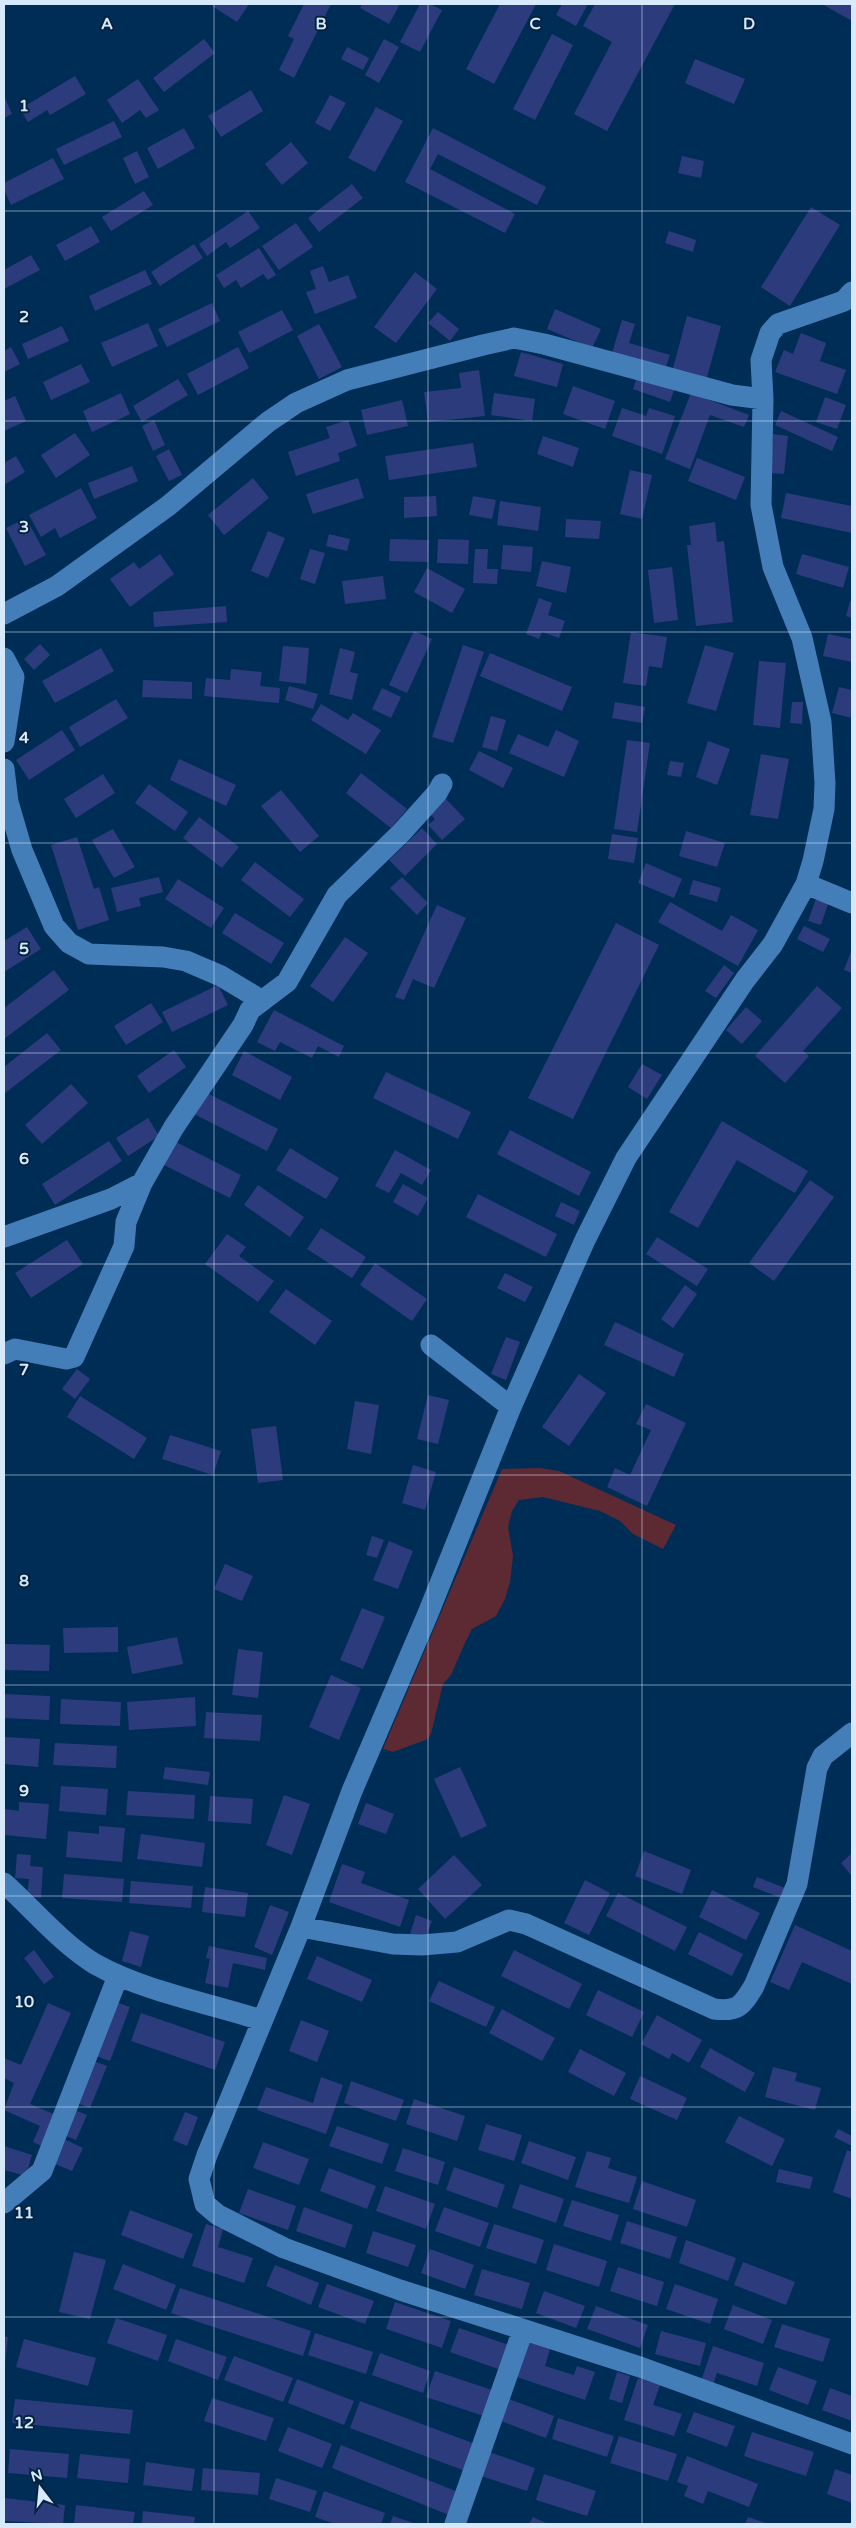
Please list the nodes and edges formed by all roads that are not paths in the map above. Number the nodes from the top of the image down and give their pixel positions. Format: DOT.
graph roads {
  1 [pos="852,292"];
  2 [pos="763,399"];
  3 [pos="4,614"];
  4 [pos="4,658"];
  5 [pos="4,742"];
  6 [pos="4,769"];
  7 [pos="442,784"];
  8 [pos="806,884"];
  9 [pos="852,903"];
  10 [pos="261,1000"];
  11 [pos="142,1183"];
  12 [pos="4,1237"];
  13 [pos="431,1345"];
  14 [pos="4,1354"];
  15 [pos="511,1407"];
  16 [pos="852,1733"];
  17 [pos="4,1883"];
  18 [pos="301,1928"];
  19 [pos="118,1976"];
  20 [pos="261,2020"];
  21 [pos="4,2203"];
  22 [pos="523,2330"];
  23 [pos="852,2444"];
  24 [pos="455,2524"];
  1 -- 2 [label="street"];
  2 -- 3 [label="street"];
  2 -- 8 [label="street"];
  4 -- 5 [label="street"];
  6 -- 10 [label="street"];
  7 -- 10 [label="street"];
  8 -- 9 [label="street"];
  8 -- 15 [label="street"];
  10 -- 11 [label="street"];
  11 -- 12 [label="street"];
  11 -- 14 [label="street"];
  13 -- 15 [label="street"];
  15 -- 18 [label="street"];
  16 -- 18 [label="street"];
  17 -- 19 [label="street"];
  18 -- 20 [label="street"];
  19 -- 20 [label="street"];
  19 -- 21 [label="street"];
  20 -- 22 [label="street"];
  22 -- 23 [label="street"];
  22 -- 24 [label="street"];
}
